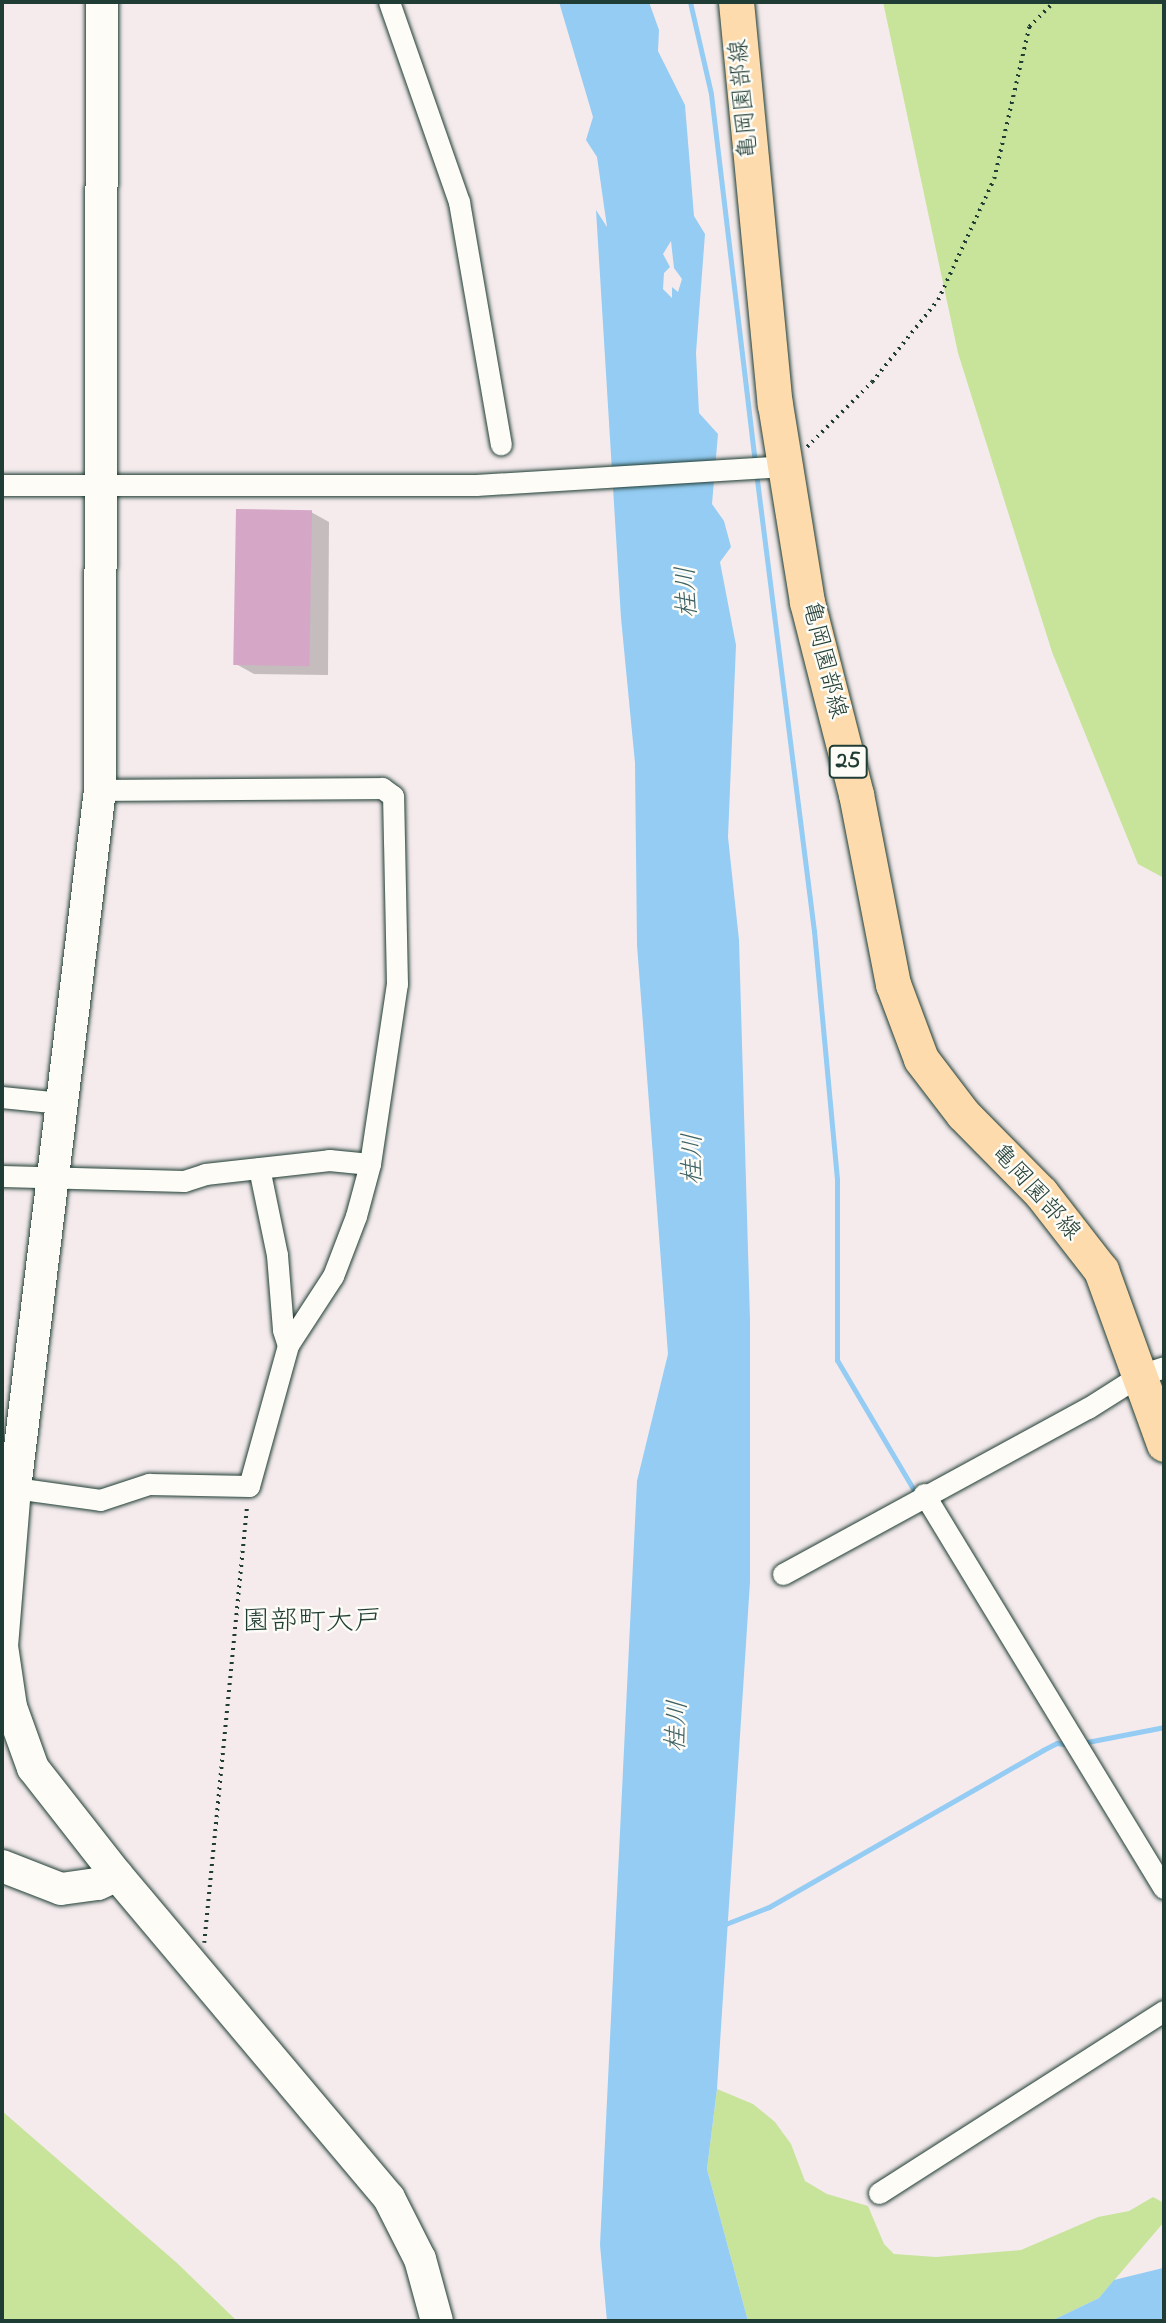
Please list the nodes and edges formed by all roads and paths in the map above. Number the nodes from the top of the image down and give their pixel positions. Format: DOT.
graph roads {
  1 [pos="102,2"];
  2 [pos="389,2"];
  3 [pos="736,2"];
  4 [pos="1054,2"];
  5 [pos="500,444"];
  6 [pos="783,466"];
  7 [pos="2,485"];
  8 [pos="102,485"];
  9 [pos="100,790"];
  10 [pos="2,1097"];
  11 [pos="61,1103"];
  12 [pos="370,1164"];
  13 [pos="260,1168"];
  14 [pos="52,1175"];
  15 [pos="2,1176"];
  16 [pos="288,1345"];
  17 [pos="1152,1371"];
  18 [pos="1164,1444"];
  19 [pos="248,1486"];
  20 [pos="15,1488"];
  21 [pos="924,1494"];
  22 [pos="783,1574"];
  23 [pos="2,1866"];
  24 [pos="117,1875"];
  25 [pos="1164,1888"];
  26 [pos="192,1963"];
  27 [pos="1164,2011"];
  28 [pos="879,2193"];
  29 [pos="437,2321"];
  1 -- 8 [label="street"];
  2 -- 5 [label="street"];
  3 -- 6 [label="main road, 亀岡園部線 / 25"];
  4 -- 6 [label="path"];
  6 -- 8 [label="street"];
  6 -- 17 [label="main road, 亀岡園部線 / 25"];
  7 -- 8 [label="street"];
  8 -- 9 [label="street"];
  9 -- 11 [label="street"];
  9 -- 12 [label="street"];
  10 -- 11 [label="street"];
  11 -- 14 [label="street"];
  12 -- 13 [label="street"];
  12 -- 16 [label="street"];
  13 -- 14 [label="street"];
  13 -- 16 [label="street"];
  14 -- 15 [label="street"];
  14 -- 20 [label="street"];
  16 -- 19 [label="street"];
  17 -- 18 [label="main road, 亀岡園部線 / 25"];
  17 -- 21 [label="street"];
  19 -- 20 [label="street"];
  19 -- 26 [label="path"];
  20 -- 24 [label="street"];
  21 -- 22 [label="street"];
  21 -- 25 [label="street"];
  23 -- 24 [label="street"];
  24 -- 26 [label="street"];
  26 -- 29 [label="street"];
  27 -- 28 [label="street"];
}
